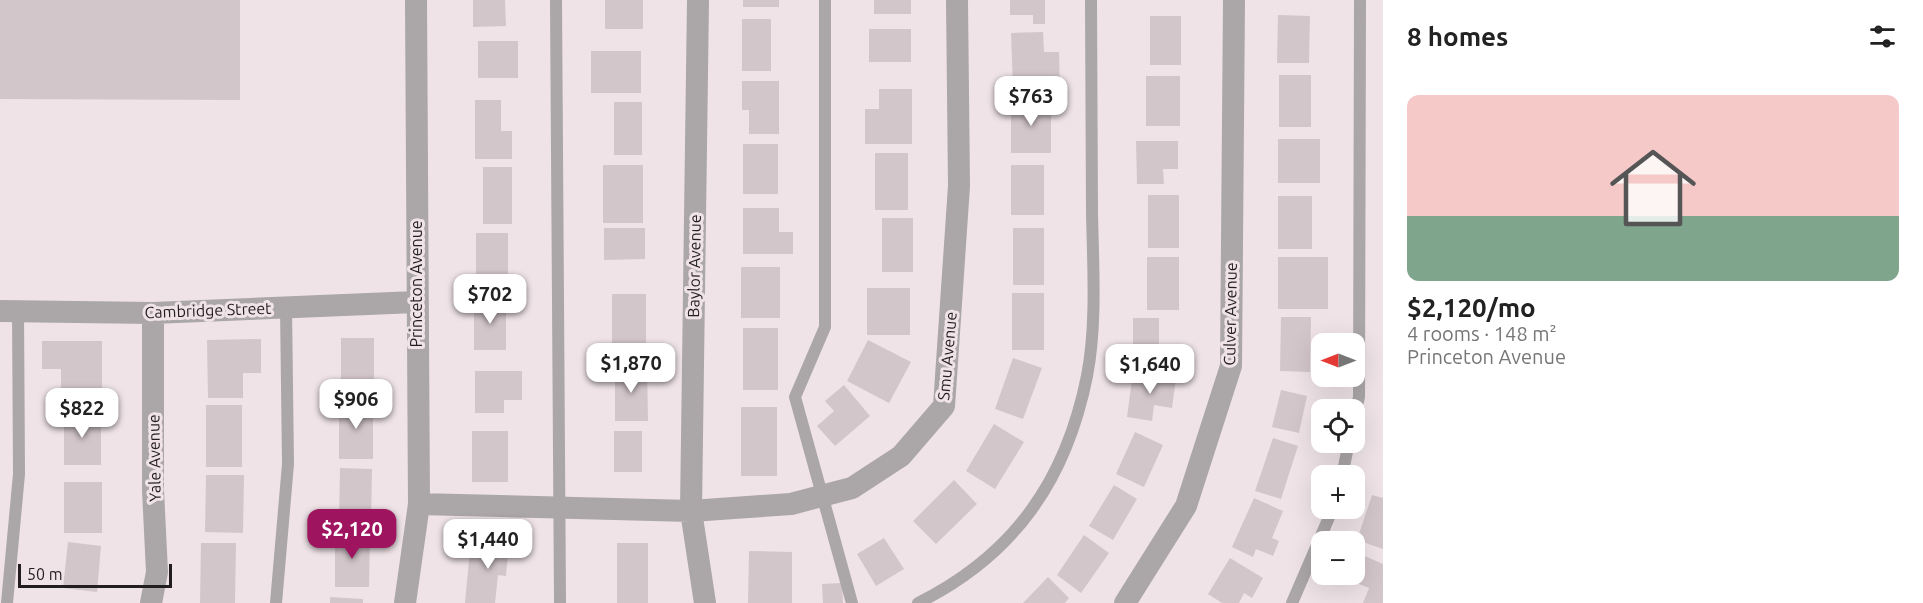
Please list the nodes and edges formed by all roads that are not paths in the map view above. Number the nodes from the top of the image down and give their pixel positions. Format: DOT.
graph roads {
  1 [pos="416,0"];
  2 [pos="556,0"];
  3 [pos="698,0"];
  4 [pos="825,0"];
  5 [pos="957,0"];
  6 [pos="1091,0"];
  7 [pos="1234,0"];
  8 [pos="1360,0"];
  9 [pos="416,302"];
  10 [pos="286,307"];
  11 [pos="9,311"];
  12 [pos="153,313"];
  13 [pos="1359,399"];
  14 [pos="822,495"];
  15 [pos="419,504"];
  16 [pos="559,509"];
  17 [pos="691,511"];
  18 [pos="1328,519"];
  19 [pos="7,603"];
  20 [pos="151,603"];
  21 [pos="276,603"];
  22 [pos="405,603"];
  23 [pos="560,603"];
  24 [pos="705,603"];
  25 [pos="852,603"];
  26 [pos="918,603"];
  27 [pos="1125,603"];
  28 [pos="1292,603"];
  1 -- 9 [label="street, Princeton Avenue"];
  2 -- 16 [label="lane"];
  3 -- 17 [label="street, Baylor Avenue"];
  4 -- 14 [label="lane"];
  5 -- 14 [label="street, Smu Avenue"];
  6 -- 26 [label="lane"];
  7 -- 27 [label="street, Culver Avenue"];
  8 -- 13 [label="lane"];
  9 -- 10 [label="street, Cambridge Street"];
  9 -- 15 [label="street, Princeton Avenue"];
  10 -- 12 [label="street, Cambridge Street"];
  10 -- 21 [label="lane"];
  11 -- 12 [label="street, Cambridge Street"];
  11 -- 19 [label="lane"];
  12 -- 20 [label="street, Yale Avenue"];
  14 -- 17 [label="street, Smu Avenue"];
  14 -- 25 [label="lane"];
  15 -- 16 [label="street, Smu Avenue"];
  15 -- 22 [label="street, Princeton Avenue"];
  16 -- 17 [label="street, Smu Avenue"];
  16 -- 23 [label="lane"];
  17 -- 24 [label="street, Baylor Avenue"];
  18 -- 28 [label="lane"];
}
